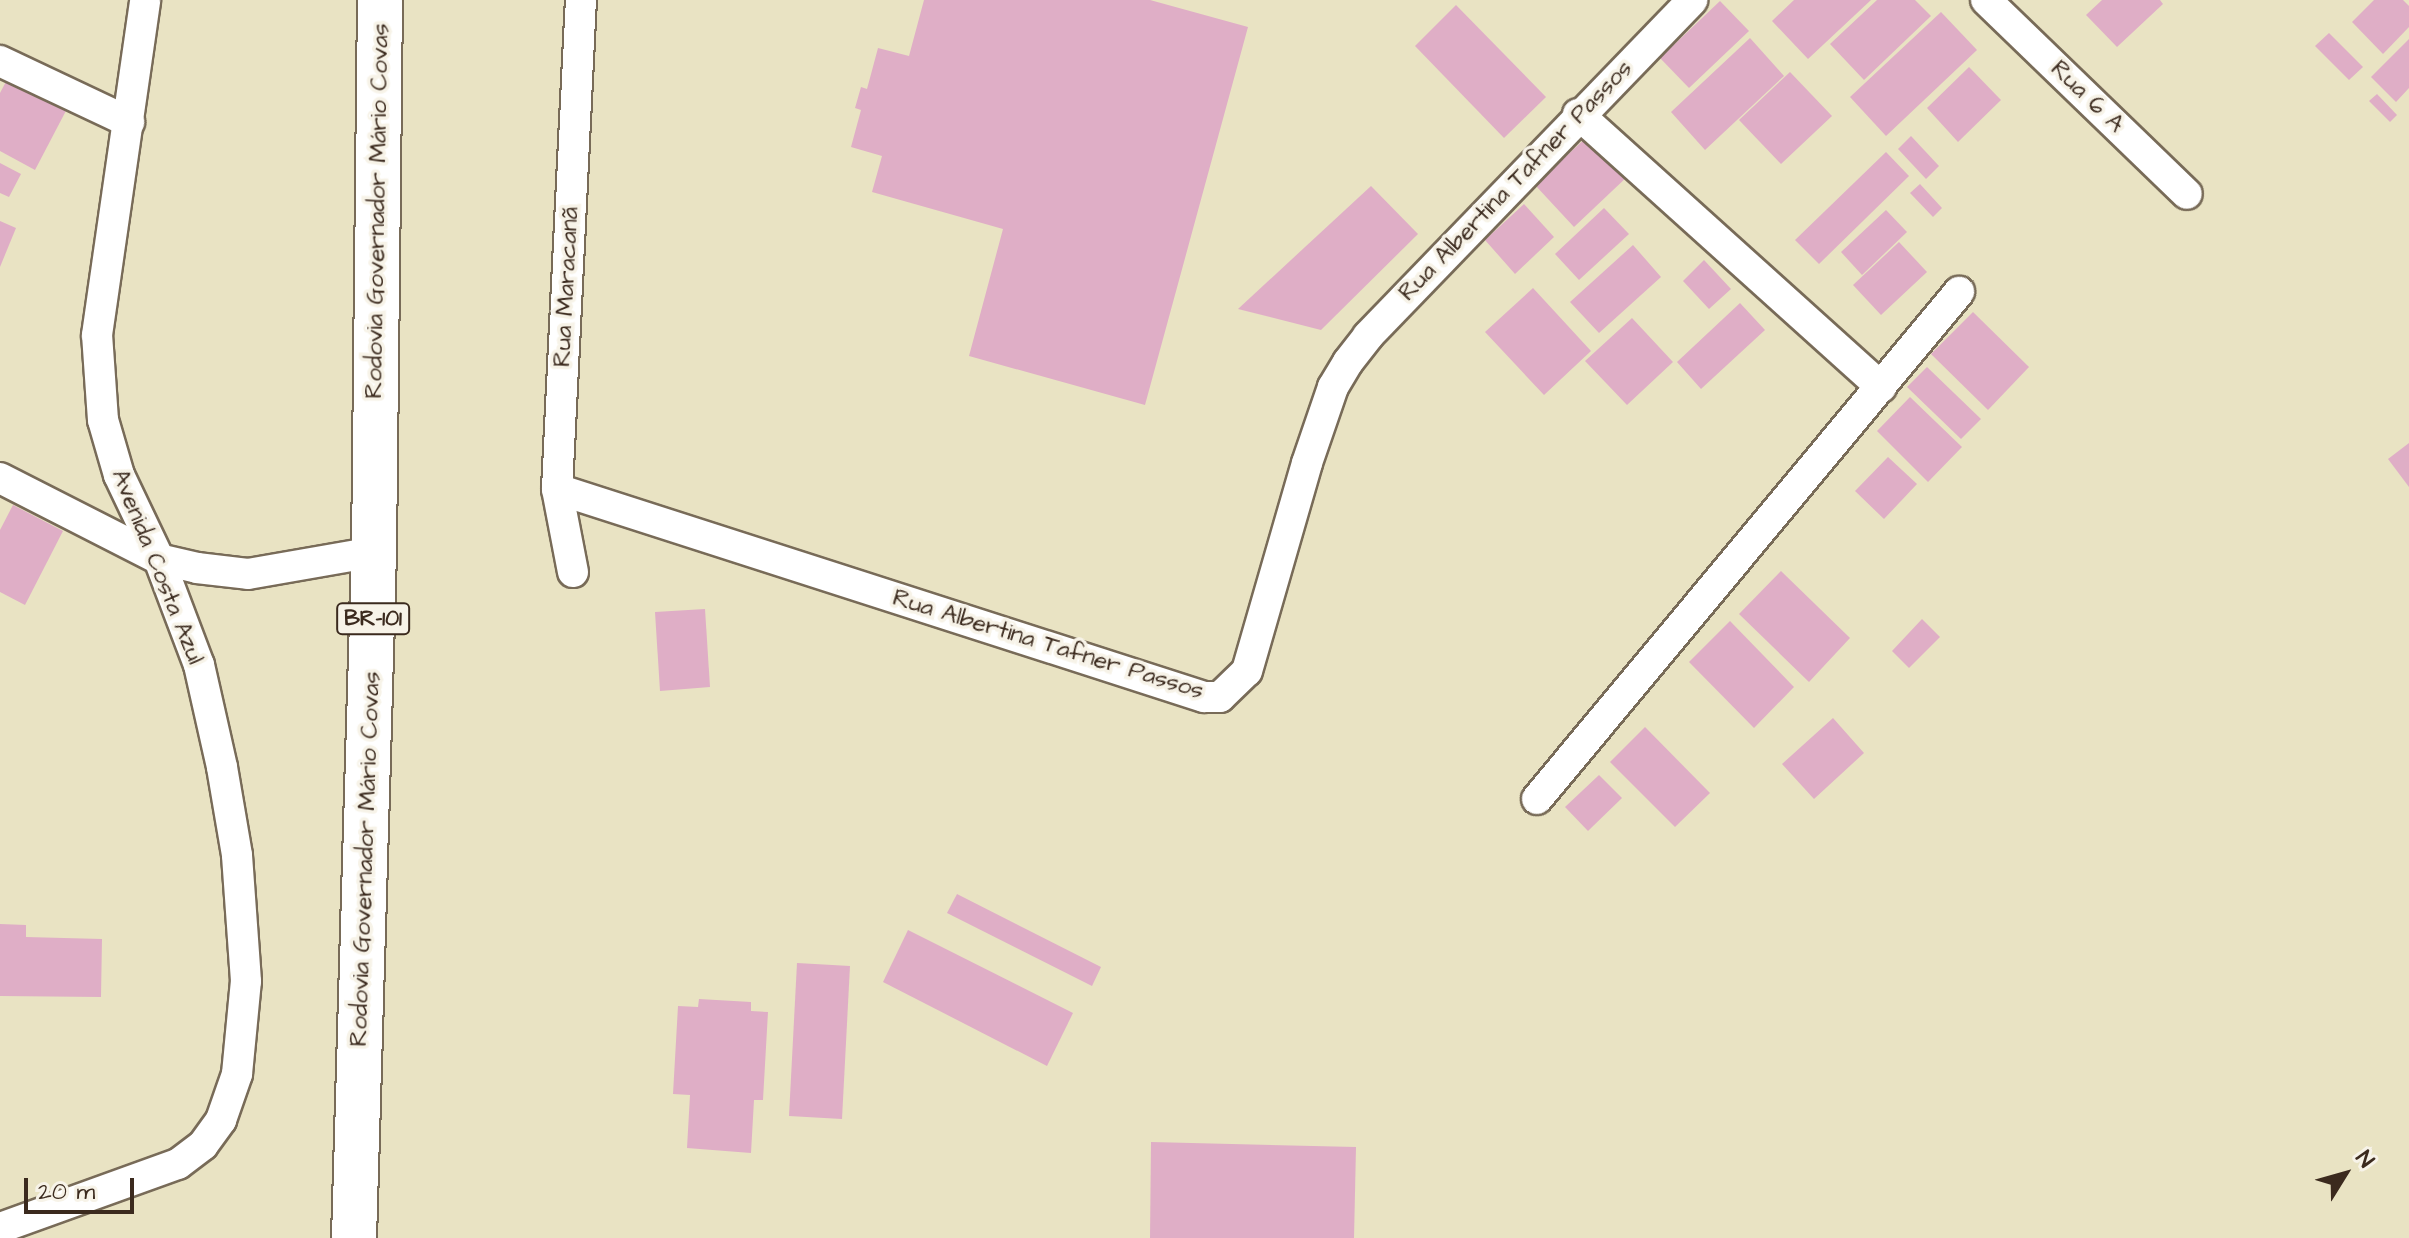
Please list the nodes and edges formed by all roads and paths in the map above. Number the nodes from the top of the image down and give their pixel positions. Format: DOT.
graph roads {
  1 [pos="145,0"];
  2 [pos="380,0"];
  3 [pos="581,0"];
  4 [pos="1692,0"];
  5 [pos="1986,0"];
  6 [pos="0,61"];
  7 [pos="1578,114"];
  8 [pos="129,122"];
  9 [pos="2187,194"];
  10 [pos="1959,292"];
  11 [pos="1881,387"];
  12 [pos="0,478"];
  13 [pos="557,489"];
  14 [pos="374,552"];
  15 [pos="159,559"];
  16 [pos="573,572"];
  17 [pos="1537,799"];
  18 [pos="0,1228"];
  19 [pos="354,1238"];
  1 -- 8 [label="street, Avenida Costa Azul"];
  2 -- 14 [label="highway, Rodovia Governador Mário Covas / BR-101"];
  3 -- 13 [label="street, Rua Maracanã"];
  4 -- 7 [label="street, Rua Albertina Tafner Passos"];
  5 -- 9 [label="street, Rua 6 A"];
  6 -- 8 [label="street"];
  7 -- 11 [label="street"];
  7 -- 13 [label="street, Rua Albertina Tafner Passos"];
  8 -- 15 [label="street, Avenida Costa Azul"];
  10 -- 11 [label="street"];
  11 -- 17 [label="street"];
  12 -- 15 [label="street"];
  13 -- 16 [label="street, Rua Maracanã"];
  14 -- 15 [label="street"];
  14 -- 19 [label="highway, Rodovia Governador Mário Covas / BR-101"];
  15 -- 18 [label="street, Avenida Costa Azul"];
}
